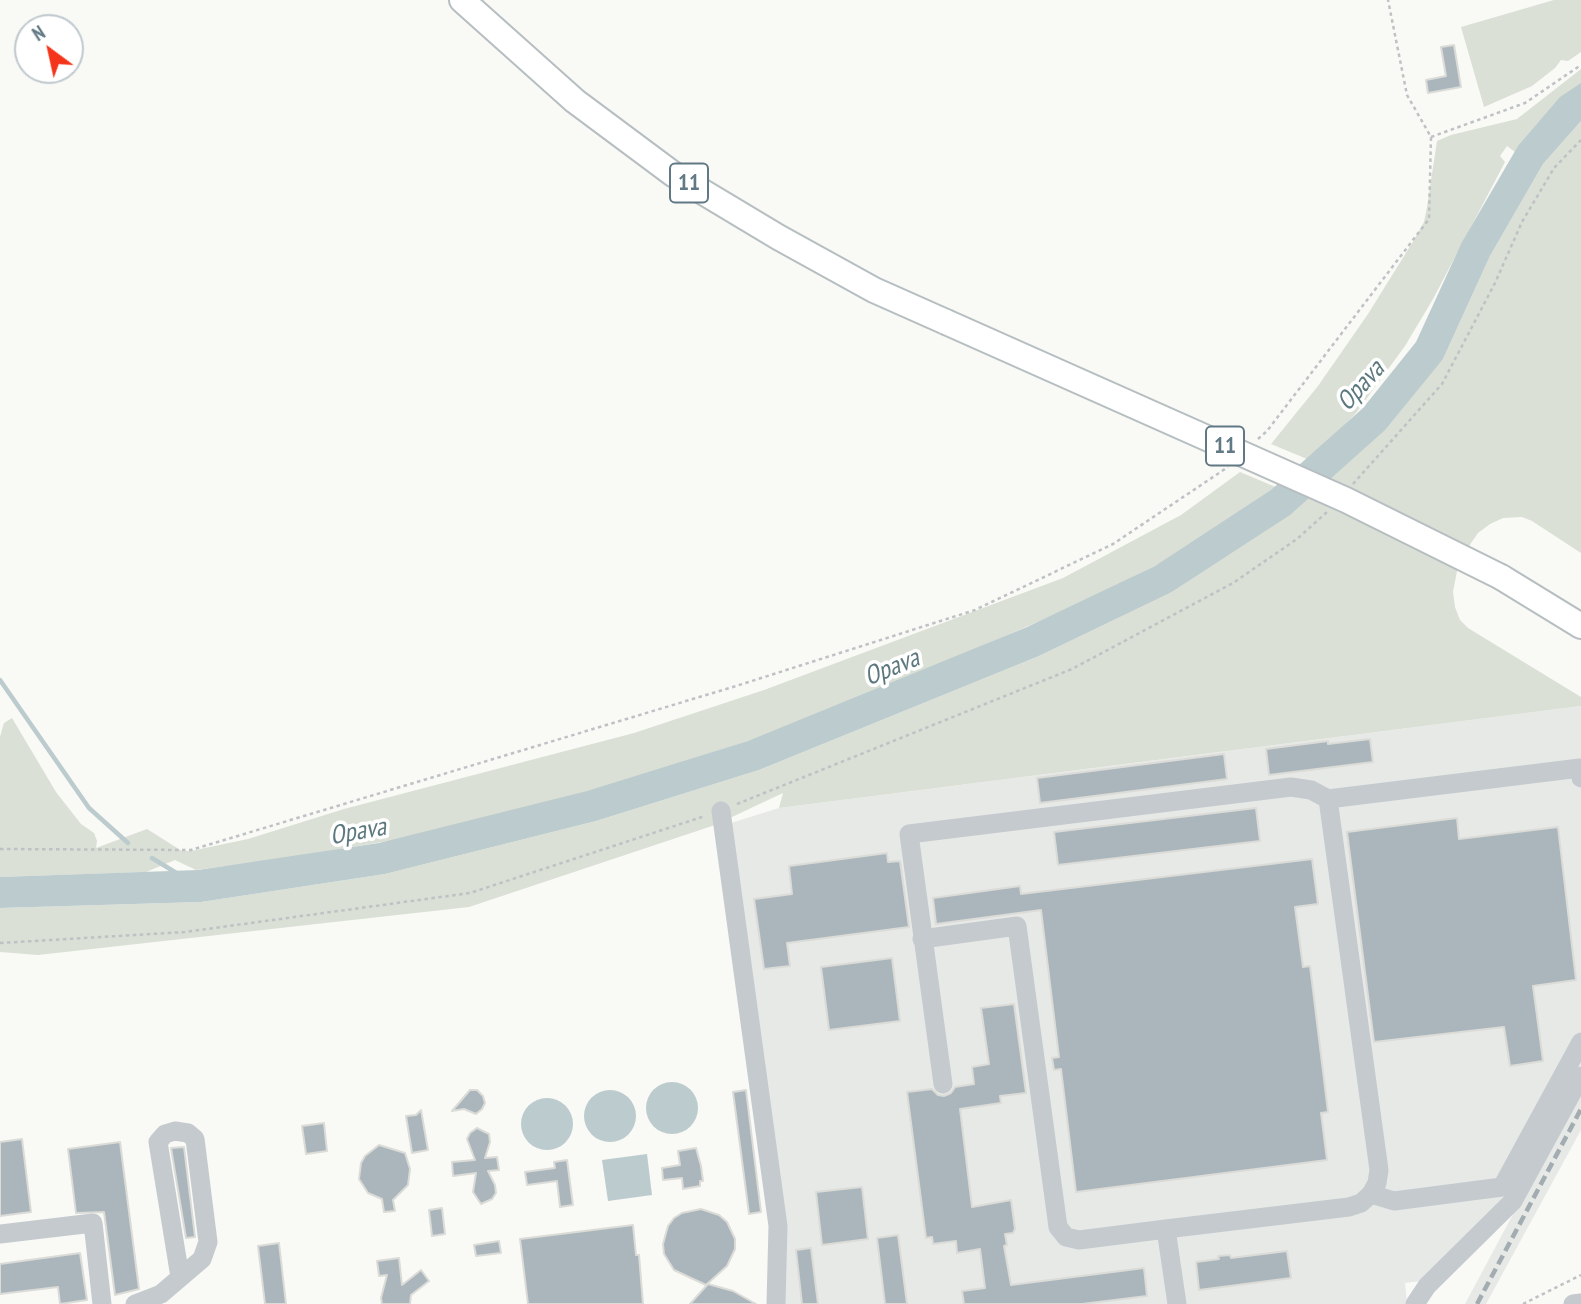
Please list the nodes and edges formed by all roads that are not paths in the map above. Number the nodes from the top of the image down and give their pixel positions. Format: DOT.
graph roads {
  1 [pos="462,0"];
  2 [pos="1581,626"];
  3 [pos="1581,778"];
  4 [pos="1328,799"];
  5 [pos="721,811"];
  6 [pos="922,939"];
  7 [pos="1581,1042"];
  8 [pos="1581,1076"];
  9 [pos="943,1084"];
  10 [pos="1371,1194"];
  11 [pos="1166,1230"];
  12 [pos="0,1234"];
  13 [pos="180,1277"];
  14 [pos="1581,1303"];
  15 [pos="102,1304"];
  16 [pos="135,1304"];
  17 [pos="776,1304"];
  18 [pos="1177,1304"];
  19 [pos="1415,1304"];
  20 [pos="1573,1304"];
  1 -- 2 [label="main road, 11, bridge"];
  3 -- 4 [label="street"];
  4 -- 6 [label="street"];
  4 -- 10 [label="street"];
  5 -- 17 [label="street"];
  6 -- 9 [label="street"];
  6 -- 11 [label="street"];
  7 -- 10 [label="street"];
  8 -- 19 [label="street"];
  10 -- 11 [label="street"];
  11 -- 18 [label="street"];
  12 -- 15 [label="street"];
  13 -- 13 [label="street"];
  13 -- 16 [label="street"];
  14 -- 20 [label="street"];
}
